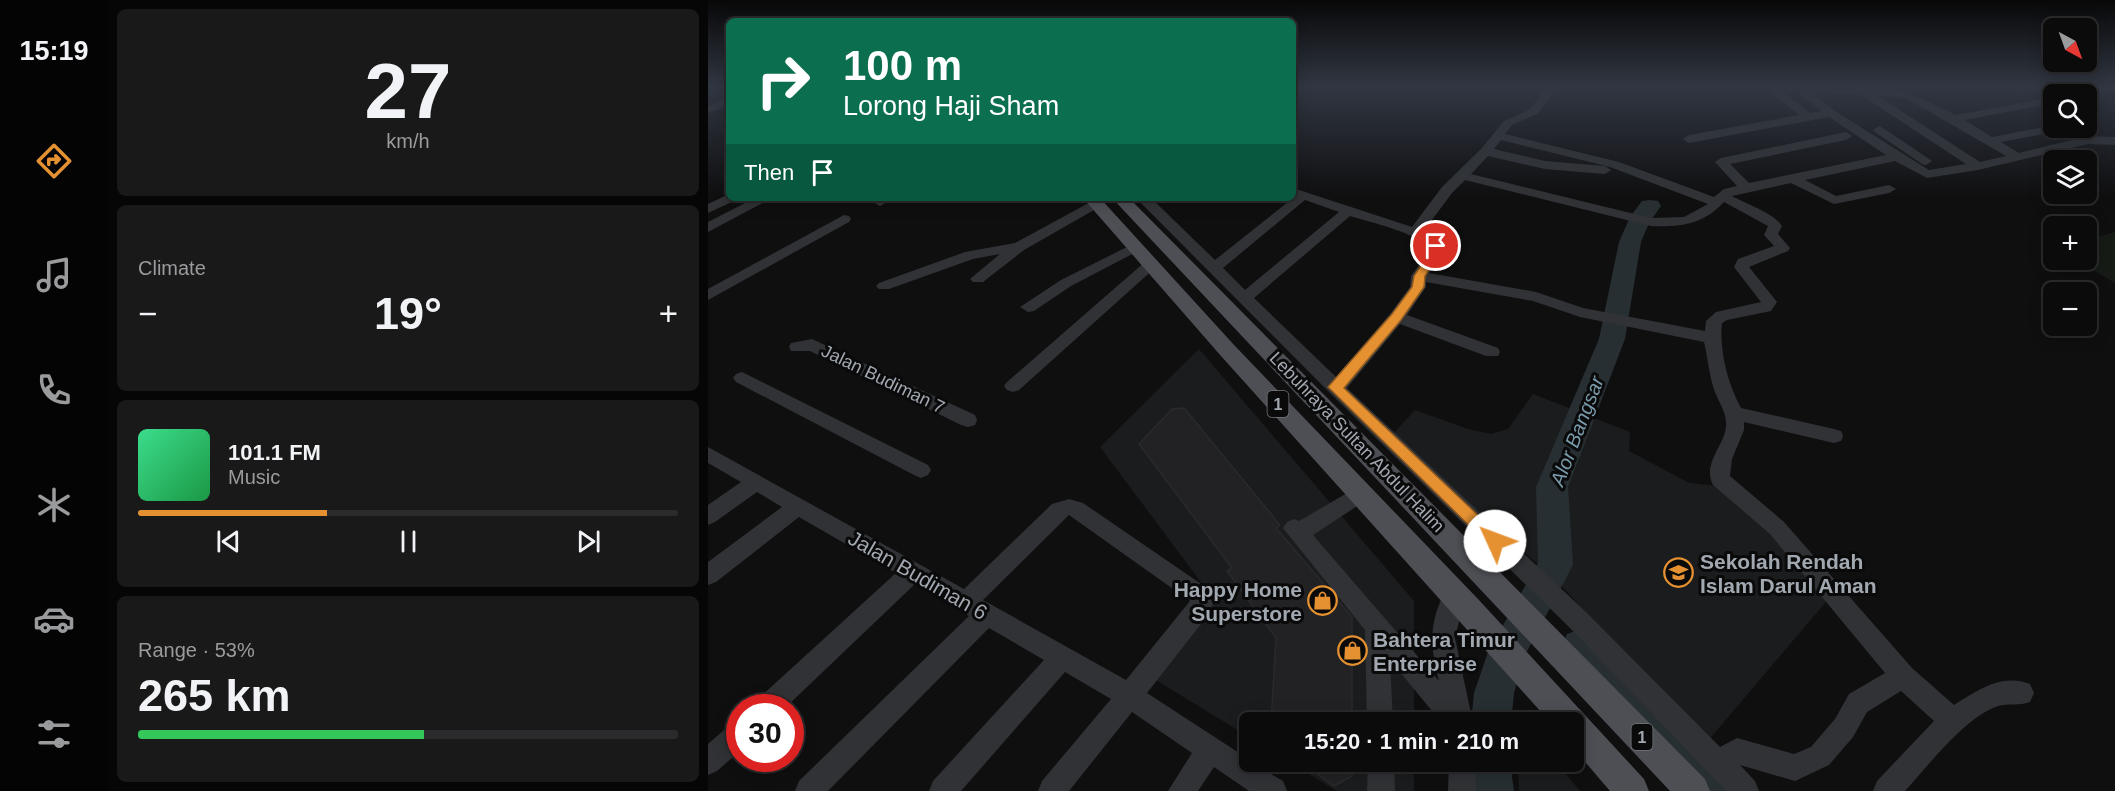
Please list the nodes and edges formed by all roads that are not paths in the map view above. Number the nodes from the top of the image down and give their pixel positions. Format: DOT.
graph roads {
  1 [pos="1509,123"];
  2 [pos="1775,123"];
  3 [pos="1824,123"];
  4 [pos="1854,123"];
  5 [pos="1868,123"];
  6 [pos="1961,123"];
  7 [pos="1914,124"];
  8 [pos="1877,129"];
  9 [pos="2043,130"];
  10 [pos="1497,136"];
  11 [pos="1846,136"];
  12 [pos="1689,139"];
  13 [pos="1991,141"];
  14 [pos="2115,141"];
  15 [pos="1486,151"];
  16 [pos="1897,157"];
  17 [pos="2017,157"];
  18 [pos="1880,160"];
  19 [pos="1978,166"];
  20 [pos="1630,171"];
  21 [pos="1942,172"];
  22 [pos="1461,175"];
  23 [pos="1792,178"];
  24 [pos="1745,187"];
  25 [pos="1889,189"];
  26 [pos="1298,194"];
  27 [pos="726,199"];
  28 [pos="1720,199"];
  29 [pos="759,201"];
  30 [pos="1093,201"];
  31 [pos="1123,201"];
  32 [pos="1146,201"];
  33 [pos="1290,201"];
  34 [pos="710,206"];
  35 [pos="1349,210"];
  36 [pos="844,219"];
  37 [pos="708,228"];
  38 [pos="1415,233"];
  39 [pos="1019,247"];
  40 [pos="1135,247"];
  41 [pos="1151,264"];
  42 [pos="1214,268"];
  43 [pos="1419,276"];
  44 [pos="978,279"];
  45 [pos="884,286"];
  46 [pos="708,295"];
  47 [pos="1245,298"];
  48 [pos="1028,306"];
  49 [pos="1397,317"];
  50 [pos="1712,338"];
  51 [pos="797,347"];
  52 [pos="1492,352"];
  53 [pos="742,378"];
  54 [pos="1013,386"];
  55 [pos="1334,387"];
  56 [pos="1735,413"];
  57 [pos="968,420"];
  58 [pos="1834,436"];
  59 [pos="708,454"];
  60 [pos="921,470"];
  61 [pos="756,482"];
  62 [pos="1361,493"];
  63 [pos="798,506"];
  64 [pos="708,516"];
  65 [pos="913,572"];
  66 [pos="708,576"];
  67 [pos="1461,601"];
  68 [pos="976,608"];
  69 [pos="1377,626"];
  70 [pos="1062,658"];
  71 [pos="1903,675"];
  72 [pos="2021,693"];
  73 [pos="781,694"];
  74 [pos="1128,695"];
  75 [pos="1380,712"];
  76 [pos="1450,712"];
  77 [pos="1458,712"];
  78 [pos="1562,712"];
  79 [pos="1952,720"];
  80 [pos="1584,737"];
  81 [pos="726,746"];
  82 [pos="1210,750"];
  83 [pos="708,762"];
  84 [pos="1718,764"];
  85 [pos="1381,772"];
  86 [pos="1462,772"];
  87 [pos="809,791"];
  88 [pos="943,791"];
  89 [pos="1052,791"];
  90 [pos="1182,791"];
  91 [pos="1273,791"];
  92 [pos="1382,791"];
  93 [pos="1462,791"];
  94 [pos="1632,791"];
  95 [pos="1693,791"];
  96 [pos="1745,791"];
  97 [pos="1887,791"];
  1 -- 10 [label="street"];
  2 -- 12 [label="street"];
  3 -- 11 [label="street"];
  4 -- 16 [label="street"];
  5 -- 8 [label="street"];
  6 -- 13 [label="street"];
  7 -- 8 [label="street"];
  7 -- 19 [label="street"];
  8 -- 21 [label="street"];
  9 -- 13 [label="street"];
  10 -- 15 [label="street"];
  10 -- 20 [label="street"];
  11 -- 18 [label="street"];
  11 -- 24 [label="street"];
  13 -- 17 [label="street"];
  14 -- 17 [label="street"];
  15 -- 20 [label="street"];
  15 -- 22 [label="street"];
  16 -- 18 [label="street"];
  16 -- 21 [label="street"];
  17 -- 19 [label="street"];
  18 -- 23 [label="street"];
  19 -- 21 [label="street"];
  20 -- 28 [label="street"];
  22 -- 28 [label="street"];
  22 -- 38 [label="street"];
  23 -- 24 [label="street"];
  23 -- 25 [label="street"];
  24 -- 28 [label="street"];
  26 -- 35 [label="street"];
  27 -- 34 [label="street"];
  28 -- 50 [label="street"];
  29 -- 37 [label="street"];
  30 -- 39 [label="street"];
  30 -- 40 [label="main road, Lebuhraya Sultan Abdul Halim / 1"];
  31 -- 95 [label="main road, Lebuhraya Sultan Abdul Halim / 1"];
  32 -- 42 [label="street"];
  33 -- 42 [label="street"];
  35 -- 38 [label="street"];
  35 -- 47 [label="street"];
  36 -- 46 [label="street"];
  38 -- 43 [label="street"];
  39 -- 44 [label="street"];
  39 -- 45 [label="street"];
  40 -- 41 [label="main road, Lebuhraya Sultan Abdul Halim / 1"];
  40 -- 48 [label="street"];
  41 -- 54 [label="street"];
  41 -- 62 [label="main road, Lebuhraya Sultan Abdul Halim / 1"];
  42 -- 47 [label="street"];
  43 -- 49 [label="street"];
  43 -- 50 [label="street"];
  47 -- 55 [label="street"];
  49 -- 52 [label="street"];
  49 -- 55 [label="street"];
  50 -- 56 [label="street"];
  51 -- 57 [label="street, Jalan Budiman 7"];
  53 -- 60 [label="street"];
  55 -- 84 [label="street"];
  56 -- 58 [label="street"];
  56 -- 71 [label="street"];
  59 -- 61 [label="street, Jalan Budiman 6"];
  61 -- 63 [label="street, Jalan Budiman 6"];
  61 -- 64 [label="street"];
  62 -- 67 [label="main road, Lebuhraya Sultan Abdul Halim / 1"];
  62 -- 69 [label="street"];
  63 -- 65 [label="street, Jalan Budiman 6"];
  63 -- 66 [label="street"];
  65 -- 68 [label="street, Jalan Budiman 6"];
  65 -- 73 [label="street"];
  67 -- 77 [label="street"];
  67 -- 78 [label="main road, Lebuhraya Sultan Abdul Halim / 1"];
  68 -- 70 [label="street, Jalan Budiman 6"];
  68 -- 74 [label="street"];
  68 -- 87 [label="street"];
  69 -- 75 [label="street"];
  69 -- 76 [label="street"];
  70 -- 74 [label="street, Jalan Budiman 6"];
  70 -- 88 [label="street"];
  71 -- 79 [label="street"];
  71 -- 84 [label="street"];
  72 -- 79 [label="street"];
  74 -- 82 [label="street, Jalan Budiman 6"];
  74 -- 89 [label="street"];
  79 -- 97 [label="street"];
  80 -- 94 [label="main road, Lebuhraya Sultan Abdul Halim / 1"];
  81 -- 83 [label="street"];
  82 -- 90 [label="street"];
  82 -- 91 [label="street, Jalan Budiman 6"];
  84 -- 96 [label="street"];
  85 -- 92 [label="street"];
  86 -- 93 [label="street"];
}
